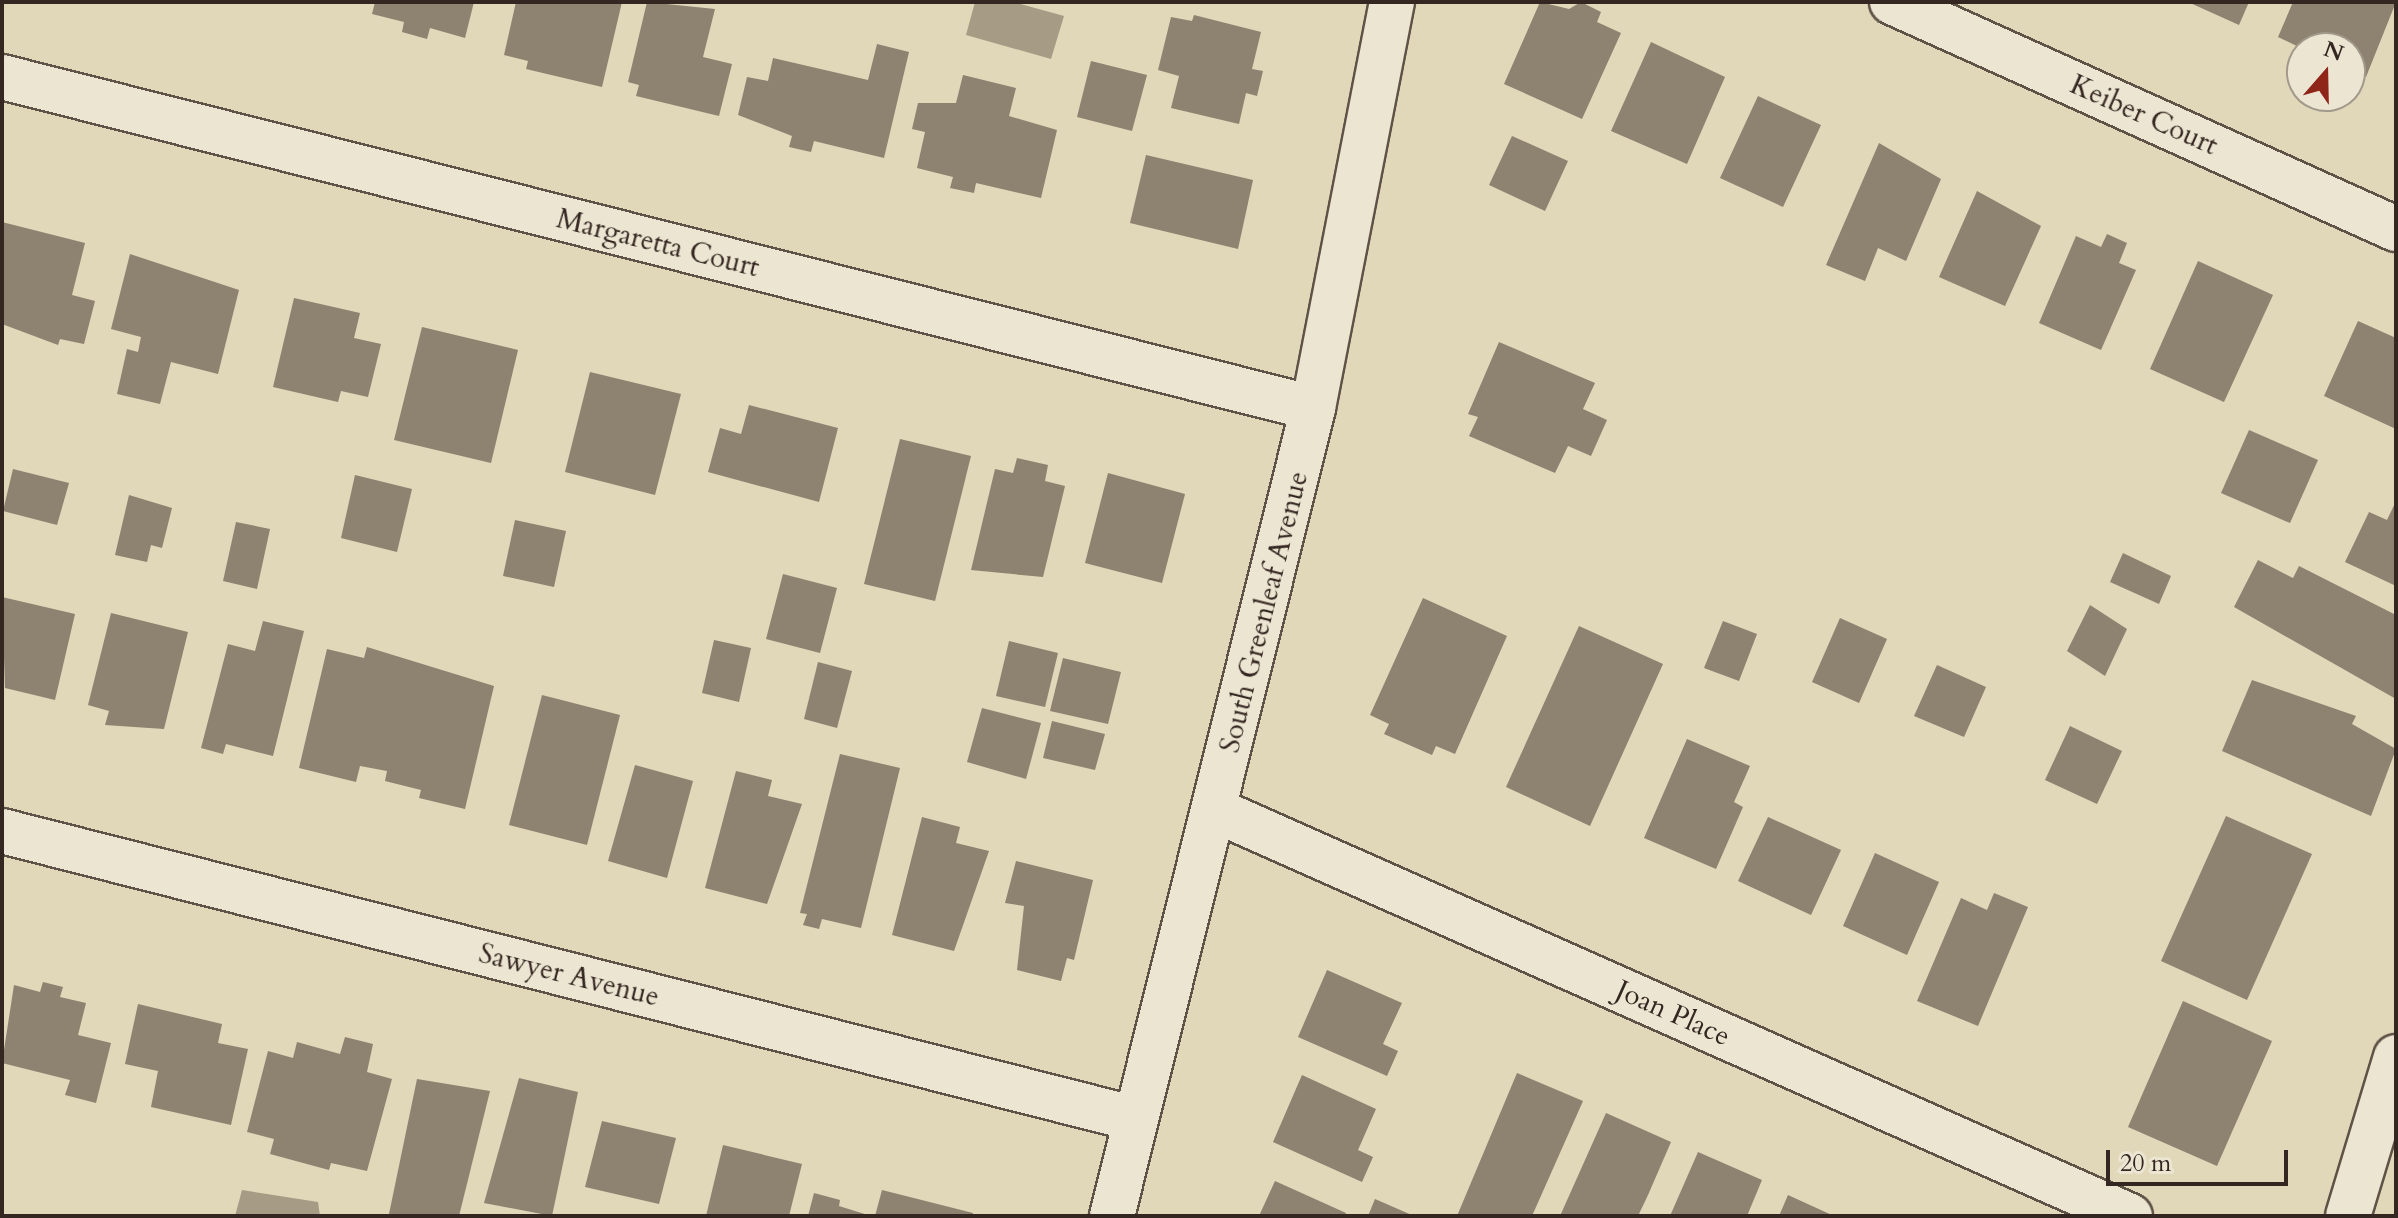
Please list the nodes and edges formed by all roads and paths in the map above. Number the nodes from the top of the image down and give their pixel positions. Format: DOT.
graph roads {
  1 [pos="1392,2"];
  2 [pos="1892,2"];
  3 [pos="2,77"];
  4 [pos="2396,229"];
  5 [pos="1313,408"];
  6 [pos="1215,810"];
  7 [pos="2,831"];
  8 [pos="2396,1057"];
  9 [pos="1136,1119"];
  10 [pos="1112,1216"];
  11 [pos="2130,1216"];
  12 [pos="2348,1216"];
  1 -- 5 [label="street, South Greenleaf Avenue"];
  2 -- 4 [label="street, Keiber Court"];
  3 -- 5 [label="street, Margaretta Court"];
  5 -- 6 [label="street, South Greenleaf Avenue"];
  6 -- 9 [label="street, South Greenleaf Avenue"];
  6 -- 11 [label="street, Joan Place"];
  7 -- 9 [label="street, Sawyer Avenue"];
  8 -- 12 [label="street"];
  9 -- 10 [label="street, South Greenleaf Avenue"];
}
